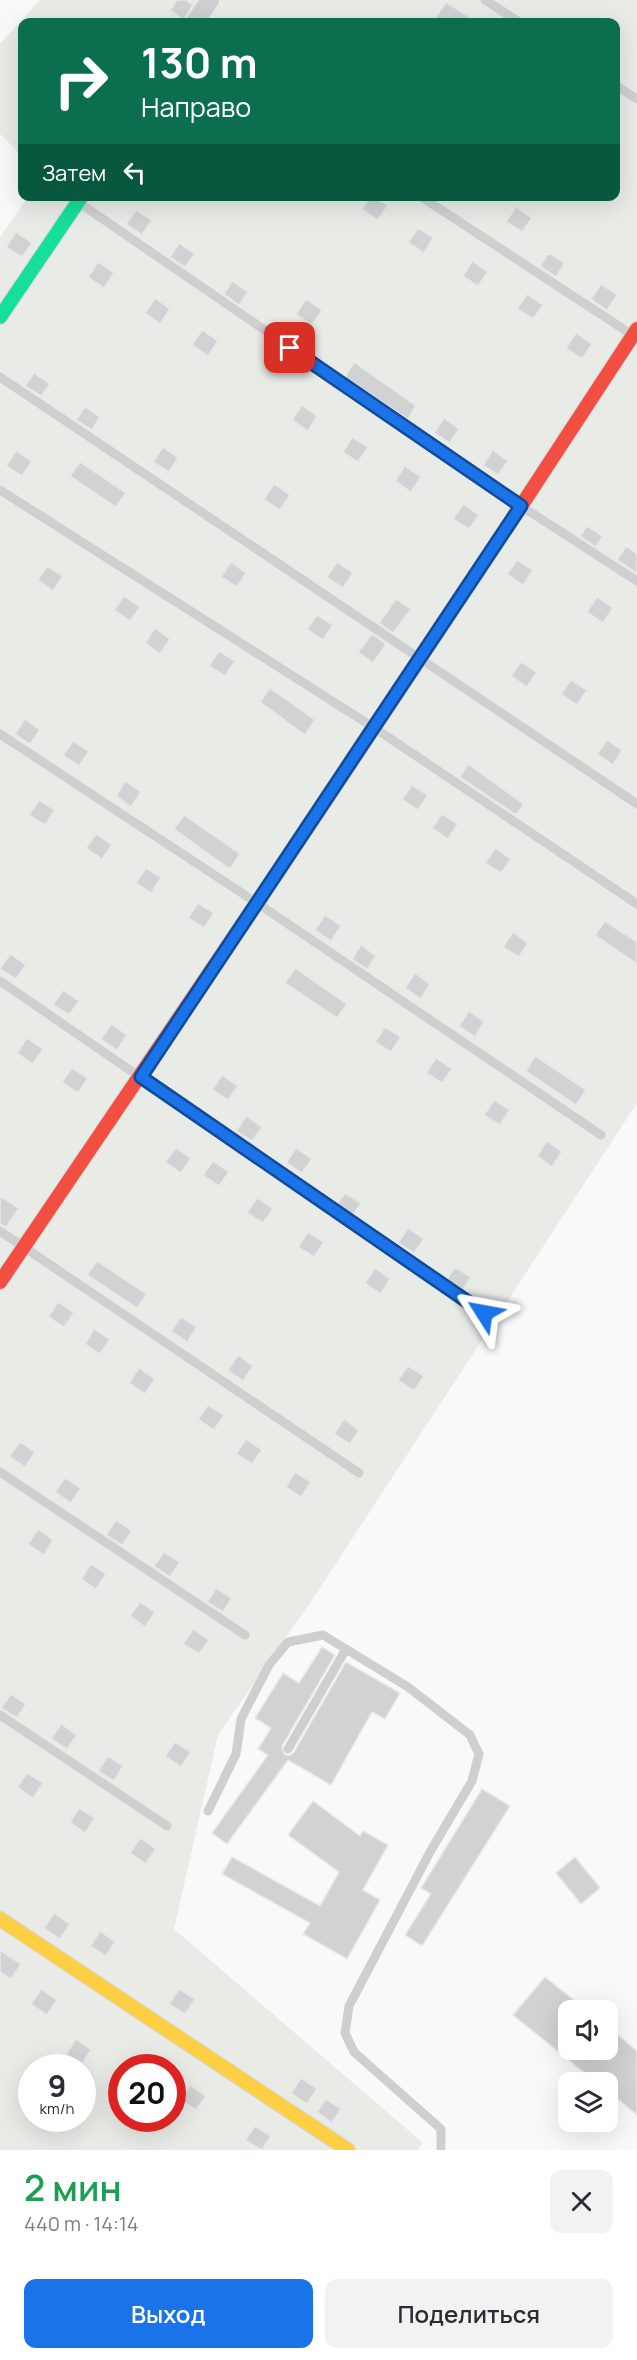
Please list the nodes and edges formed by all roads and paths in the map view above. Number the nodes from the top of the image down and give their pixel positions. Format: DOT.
graph roads {
  1 [pos="210,0"];
  2 [pos="485,0"];
  3 [pos="198,18"];
  4 [pos="513,18"];
  5 [pos="620,88"];
  6 [pos="637,99"];
  7 [pos="79,201"];
  8 [pos="83,201"];
  9 [pos="428,201"];
  10 [pos="0,317"];
  11 [pos="636,334"];
  12 [pos="0,377"];
  13 [pos="0,490"];
  14 [pos="521,506"];
  15 [pos="637,581"];
  16 [pos="420,661"];
  17 [pos="373,727"];
  18 [pos="0,734"];
  19 [pos="637,804"];
  20 [pos="256,903"];
  21 [pos="637,903"];
  22 [pos="0,981"];
  23 [pos="141,1077"];
  24 [pos="601,1135"];
  25 [pos="0,1231"];
  26 [pos="23,1246"];
  27 [pos="0,1282"];
  28 [pos="484,1313"];
  29 [pos="0,1472"];
  30 [pos="359,1473"];
  31 [pos="245,1635"];
  32 [pos="346,1649"];
  33 [pos="0,1715"];
  34 [pos="288,1749"];
  35 [pos="208,1811"];
  36 [pos="167,1826"];
  37 [pos="0,1919"];
  38 [pos="348,2150"];
  39 [pos="441,2150"];
  1 -- 3 [label="street"];
  2 -- 4 [label="lane"];
  5 -- 6 [label="lane"];
  7 -- 10 [label="street"];
  8 -- 14 [label="lane"];
  9 -- 11 [label="lane"];
  11 -- 14 [label="street"];
  12 -- 16 [label="lane"];
  13 -- 17 [label="lane"];
  14 -- 15 [label="lane"];
  14 -- 16 [label="street"];
  16 -- 17 [label="street"];
  16 -- 19 [label="lane"];
  17 -- 20 [label="street"];
  17 -- 21 [label="lane"];
  18 -- 20 [label="lane"];
  20 -- 23 [label="street"];
  20 -- 24 [label="lane"];
  22 -- 23 [label="lane"];
  23 -- 26 [label="street"];
  23 -- 28 [label="lane"];
  25 -- 26 [label="lane"];
  26 -- 27 [label="street"];
  26 -- 30 [label="lane"];
  29 -- 31 [label="lane"];
  32 -- 34 [label="lane"];
  32 -- 35 [label="lane"];
  32 -- 39 [label="lane"];
  33 -- 36 [label="lane"];
  37 -- 38 [label="street"];
}
